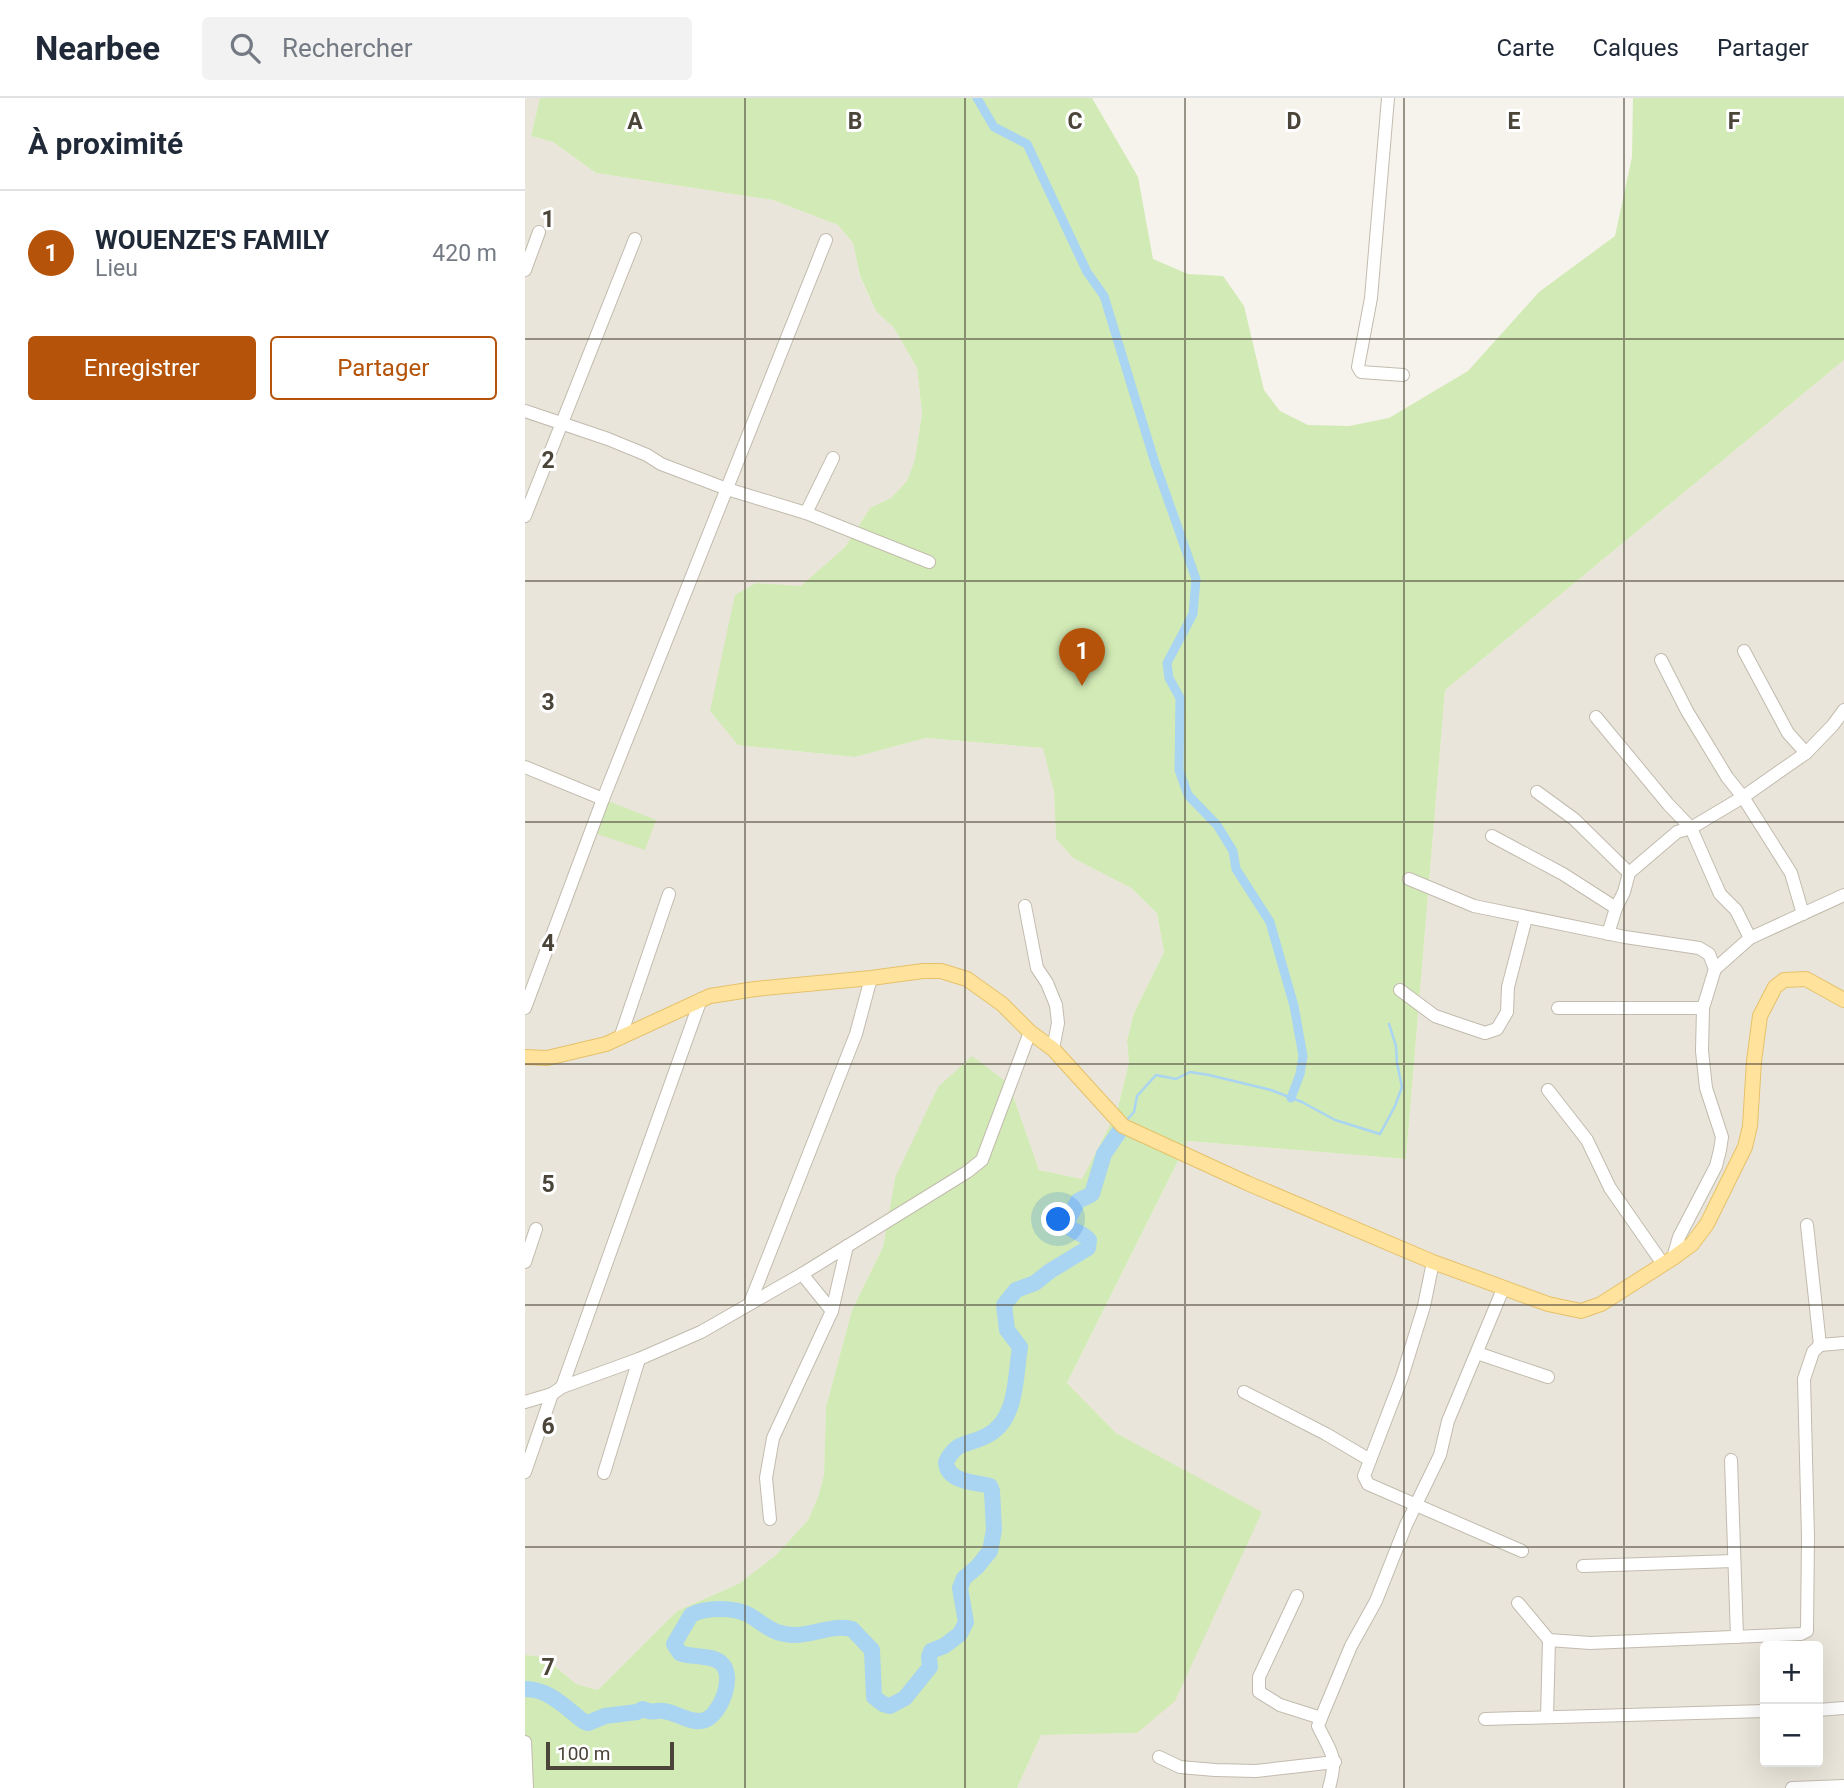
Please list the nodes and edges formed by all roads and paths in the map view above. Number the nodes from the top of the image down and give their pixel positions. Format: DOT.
graph roads {
  1 [pos="1388,98"];
  2 [pos="539,232"];
  3 [pos="635,239"];
  4 [pos="826,240"];
  5 [pos="525,270"];
  6 [pos="1403,375"];
  7 [pos="525,411"];
  8 [pos="562,424"];
  9 [pos="833,458"];
  10 [pos="727,489"];
  11 [pos="806,513"];
  12 [pos="525,516"];
  13 [pos="929,562"];
  14 [pos="1744,651"];
  15 [pos="1661,660"];
  16 [pos="1844,710"];
  17 [pos="1596,717"];
  18 [pos="1806,753"];
  19 [pos="526,769"];
  20 [pos="1537,792"];
  21 [pos="1743,797"];
  22 [pos="603,799"];
  23 [pos="1691,828"];
  24 [pos="1492,836"];
  25 [pos="1629,873"];
  26 [pos="1409,879"];
  27 [pos="669,894"];
  28 [pos="1844,895"];
  29 [pos="1025,905"];
  30 [pos="1616,908"];
  31 [pos="1803,914"];
  32 [pos="1527,918"];
  33 [pos="1608,933"];
  34 [pos="1750,938"];
  35 [pos="1715,969"];
  36 [pos="871,978"];
  37 [pos="1399,990"];
  38 [pos="701,999"];
  39 [pos="1844,1000"];
  40 [pos="525,1008"];
  41 [pos="1558,1008"];
  42 [pos="1703,1008"];
  43 [pos="1030,1032"];
  44 [pos="620,1038"];
  45 [pos="1053,1049"];
  46 [pos="525,1057"];
  47 [pos="1548,1090"];
  48 [pos="1807,1225"];
  49 [pos="536,1229"];
  50 [pos="847,1246"];
  51 [pos="1668,1261"];
  52 [pos="525,1262"];
  53 [pos="1433,1262"];
  54 [pos="802,1274"];
  55 [pos="1503,1289"];
  56 [pos="750,1303"];
  57 [pos="832,1311"];
  58 [pos="1844,1343"];
  59 [pos="1820,1346"];
  60 [pos="1477,1353"];
  61 [pos="639,1359"];
  62 [pos="1548,1377"];
  63 [pos="557,1390"];
  64 [pos="1244,1392"];
  65 [pos="525,1402"];
  66 [pos="1370,1461"];
  67 [pos="1731,1461"];
  68 [pos="525,1472"];
  69 [pos="604,1473"];
  70 [pos="1417,1506"];
  71 [pos="770,1519"];
  72 [pos="1522,1551"];
  73 [pos="1734,1562"];
  74 [pos="1583,1566"];
  75 [pos="1297,1596"];
  76 [pos="1518,1603"];
  77 [pos="1807,1631"];
  78 [pos="1737,1637"];
  79 [pos="1549,1640"];
  80 [pos="1808,1641"];
  81 [pos="1844,1708"];
  82 [pos="1823,1710"];
  83 [pos="1760,1711"];
  84 [pos="1548,1717"];
  85 [pos="1321,1718"];
  86 [pos="1485,1719"];
  87 [pos="525,1742"];
  88 [pos="1159,1757"];
  89 [pos="1335,1762"];
  90 [pos="1844,1786"];
  91 [pos="527,1788"];
  92 [pos="1329,1788"];
  93 [pos="1793,1788"];
  1 -- 6 [label="street"];
  2 -- 5 [label="street"];
  3 -- 8 [label="street"];
  4 -- 10 [label="street"];
  7 -- 8 [label="street"];
  8 -- 10 [label="street"];
  8 -- 12 [label="street"];
  9 -- 11 [label="street"];
  10 -- 11 [label="street"];
  10 -- 22 [label="street"];
  11 -- 13 [label="street"];
  14 -- 18 [label="street"];
  15 -- 21 [label="street"];
  16 -- 18 [label="street"];
  17 -- 23 [label="street"];
  18 -- 21 [label="street"];
  19 -- 22 [label="street"];
  20 -- 25 [label="street"];
  21 -- 23 [label="street"];
  21 -- 31 [label="street"];
  22 -- 40 [label="street"];
  23 -- 25 [label="street"];
  23 -- 34 [label="street"];
  24 -- 30 [label="street"];
  25 -- 30 [label="street"];
  26 -- 32 [label="street"];
  27 -- 44 [label="street"];
  28 -- 31 [label="street"];
  29 -- 45 [label="street"];
  30 -- 33 [label="street"];
  31 -- 34 [label="street"];
  32 -- 33 [label="street"];
  32 -- 37 [label="street"];
  33 -- 35 [label="street"];
  34 -- 35 [label="street"];
  35 -- 42 [label="street"];
  36 -- 38 [label="main road"];
  36 -- 43 [label="main road"];
  36 -- 56 [label="street"];
  38 -- 44 [label="main road"];
  38 -- 63 [label="street"];
  39 -- 51 [label="main road"];
  41 -- 42 [label="street"];
  42 -- 51 [label="street"];
  43 -- 45 [label="main road"];
  43 -- 50 [label="street"];
  44 -- 46 [label="main road"];
  45 -- 53 [label="main road"];
  47 -- 51 [label="street"];
  48 -- 59 [label="street"];
  49 -- 52 [label="street"];
  50 -- 54 [label="street"];
  50 -- 57 [label="street"];
  51 -- 55 [label="main road"];
  53 -- 55 [label="main road"];
  53 -- 66 [label="street"];
  54 -- 56 [label="street"];
  54 -- 57 [label="street"];
  55 -- 60 [label="street"];
  56 -- 61 [label="street"];
  57 -- 71 [label="street"];
  58 -- 59 [label="street"];
  59 -- 77 [label="street"];
  60 -- 62 [label="street"];
  60 -- 70 [label="street"];
  61 -- 63 [label="street"];
  61 -- 69 [label="street"];
  63 -- 65 [label="street"];
  63 -- 68 [label="street"];
  64 -- 66 [label="street"];
  66 -- 70 [label="street"];
  67 -- 73 [label="street"];
  70 -- 72 [label="street"];
  70 -- 85 [label="street"];
  73 -- 74 [label="street"];
  73 -- 78 [label="street"];
  75 -- 85 [label="street"];
  76 -- 79 [label="street"];
  77 -- 78 [label="street"];
  77 -- 80 [label="street"];
  78 -- 79 [label="street"];
  79 -- 84 [label="street"];
  81 -- 82 [label="street"];
  83 -- 84 [label="street"];
  84 -- 86 [label="street"];
  85 -- 89 [label="street"];
  87 -- 91 [label="street"];
  88 -- 89 [label="street"];
  89 -- 92 [label="street"];
  90 -- 93 [label="street"];
}
